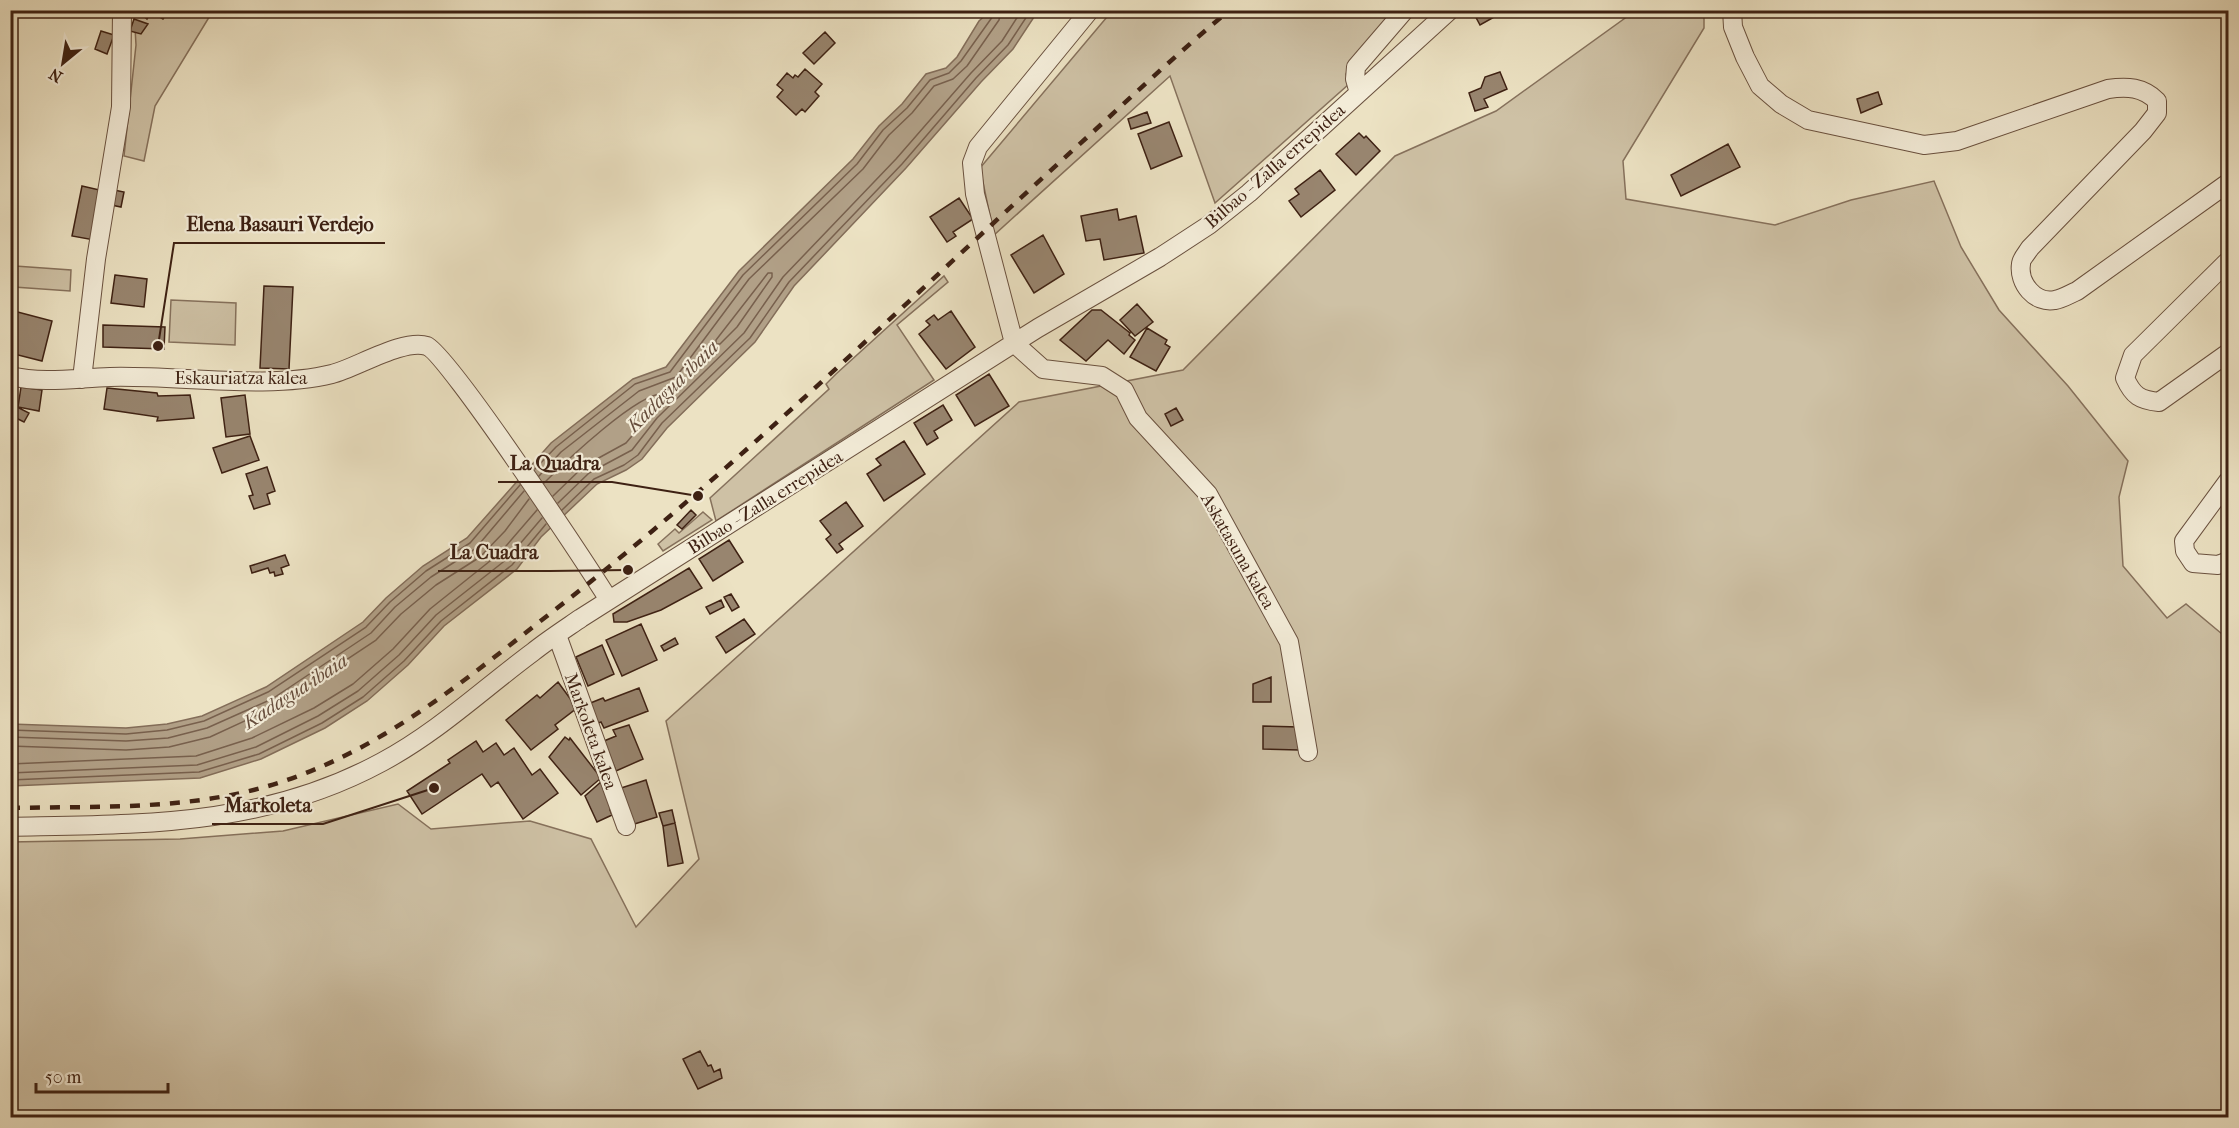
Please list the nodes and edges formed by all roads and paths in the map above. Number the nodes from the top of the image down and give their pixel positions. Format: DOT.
graph roads {
  1 [pos="122,10"];
  2 [pos="1090,10"];
  3 [pos="1405,10"];
  4 [pos="1450,10"];
  5 [pos="1732,10"];
  6 [pos="1359,93"];
  7 [pos="2229,183"];
  8 [pos="2229,261"];
  9 [pos="1014,343"];
  10 [pos="2229,353"];
  11 [pos="10,376"];
  12 [pos="82,380"];
  13 [pos="2229,481"];
  14 [pos="2229,561"];
  15 [pos="609,600"];
  16 [pos="556,635"];
  17 [pos="1308,752"];
  18 [pos="626,826"];
  19 [pos="10,827"];
  1 -- 12 [label="street"];
  2 -- 9 [label="street"];
  3 -- 6 [label="street"];
  4 -- 6 [label="street, Bilbao - Zalla errepidea"];
  5 -- 7 [label="street"];
  6 -- 9 [label="street, Bilbao - Zalla errepidea"];
  8 -- 10 [label="street"];
  9 -- 15 [label="street, Bilbao - Zalla errepidea"];
  9 -- 17 [label="street, Askatasuna kalea"];
  11 -- 12 [label="street, Eskauriatza kalea"];
  12 -- 15 [label="street, Eskauriatza kalea"];
  13 -- 14 [label="street"];
  15 -- 16 [label="street, Bilbao - Zalla errepidea"];
  16 -- 18 [label="street, Markoleta kalea"];
  16 -- 19 [label="street, Bilbao - Zalla errepidea"];
}
